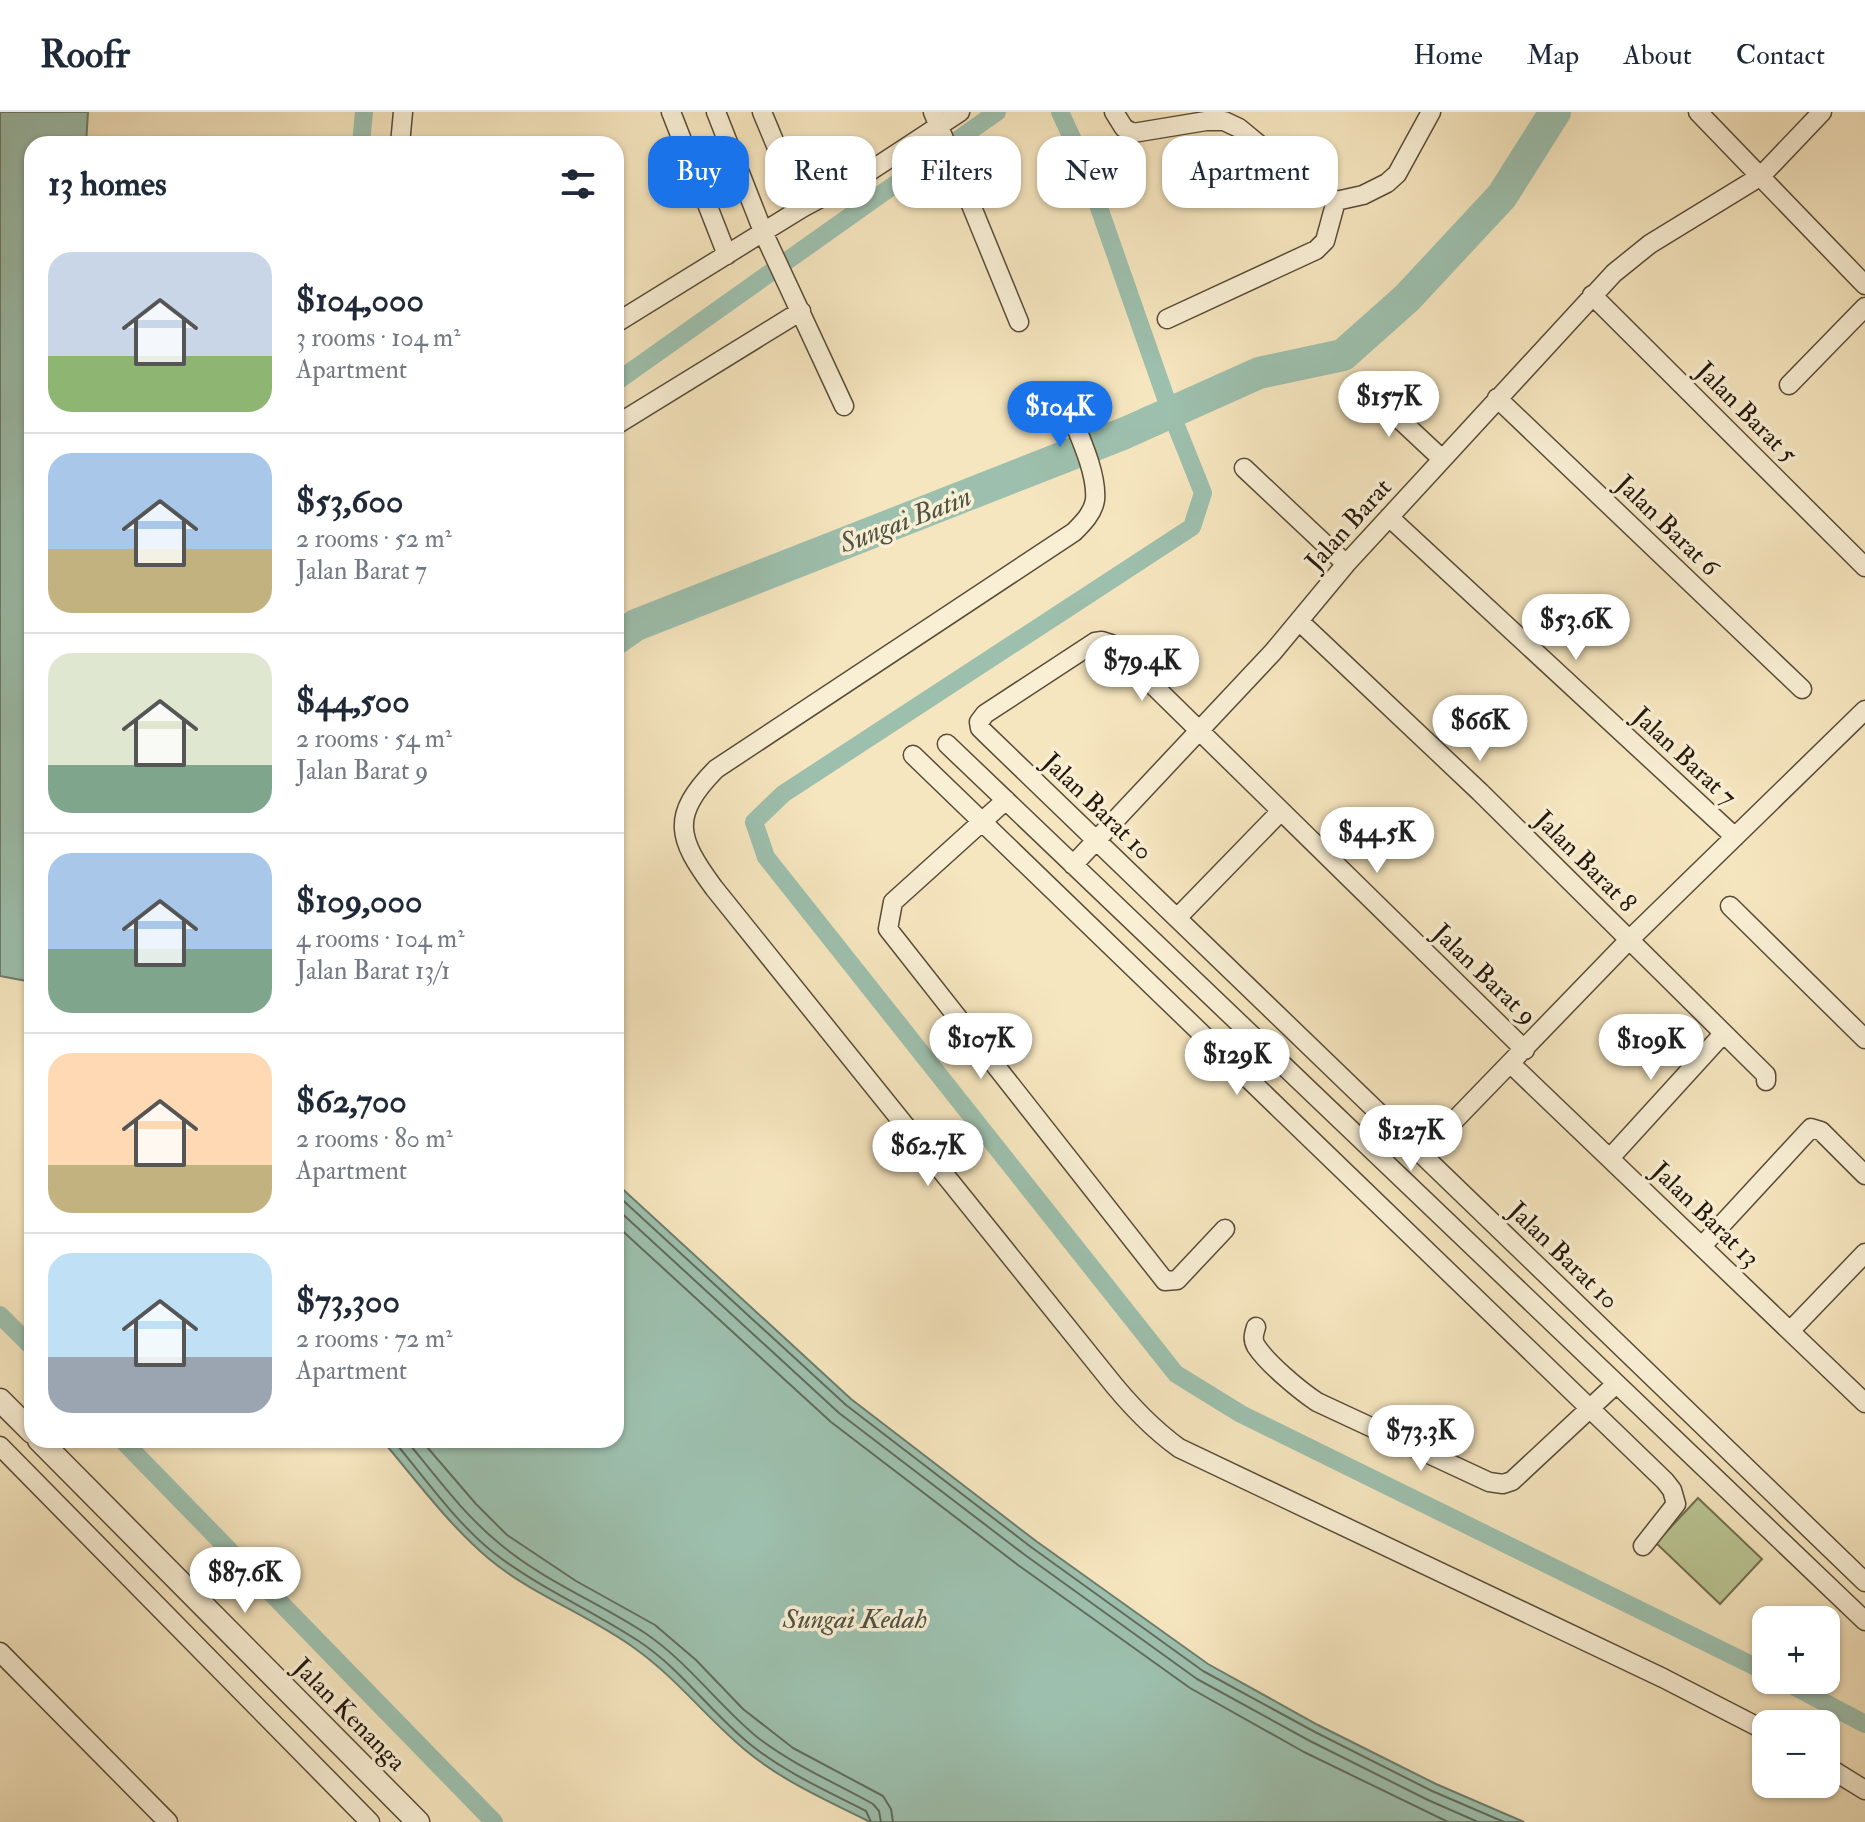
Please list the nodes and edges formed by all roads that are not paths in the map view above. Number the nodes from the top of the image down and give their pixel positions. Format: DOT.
graph roads {
  1 [pos="403,112"];
  2 [pos="671,112"];
  3 [pos="716,112"];
  4 [pos="762,112"];
  5 [pos="960,112"];
  6 [pos="1114,112"];
  7 [pos="1431,112"];
  8 [pos="1698,112"];
  9 [pos="1822,112"];
  10 [pos="938,126"];
  11 [pos="401,136"];
  12 [pos="772,136"];
  13 [pos="1249,136"];
  14 [pos="876,167"];
  15 [pos="1761,176"];
  16 [pos="1338,201"];
  17 [pos="802,208"];
  18 [pos="1334,208"];
  19 [pos="767,240"];
  20 [pos="727,255"];
  21 [pos="1865,285"];
  22 [pos="1592,295"];
  23 [pos="1865,307"];
  24 [pos="801,311"];
  25 [pos="624,318"];
  26 [pos="1167,319"];
  27 [pos="1019,322"];
  28 [pos="1789,385"];
  29 [pos="1365,387"];
  30 [pos="1063,395"];
  31 [pos="1497,398"];
  32 [pos="844,406"];
  33 [pos="624,420"];
  34 [pos="1442,459"];
  35 [pos="1244,468"];
  36 [pos="1389,517"];
  37 [pos="1346,564"];
  38 [pos="1865,567"];
  39 [pos="1299,621"];
  40 [pos="1802,689"];
  41 [pos="1865,710"];
  42 [pos="1199,731"];
  43 [pos="985,733"];
  44 [pos="947,744"];
  45 [pos="913,755"];
  46 [pos="1006,800"];
  47 [pos="1281,811"];
  48 [pos="983,823"];
  49 [pos="1735,837"];
  50 [pos="1096,841"];
  51 [pos="1073,865"];
  52 [pos="1730,906"];
  53 [pos="1177,918"];
  54 [pos="1629,940"];
  55 [pos="1723,1034"];
  56 [pos="1865,1039"];
  57 [pos="1525,1050"];
  58 [pos="1511,1064"];
  59 [pos="1766,1081"];
  60 [pos="1422,1154"];
  61 [pos="1610,1158"];
  62 [pos="1865,1175"];
  63 [pos="1225,1229"];
  64 [pos="1702,1246"];
  65 [pos="1865,1253"];
  66 [pos="1256,1327"];
  67 [pos="1791,1330"];
  68 [pos="1616,1384"];
  69 [pos="0,1400"];
  70 [pos="1865,1403"];
  71 [pos="1589,1408"];
  72 [pos="24,1424"];
  73 [pos="0,1446"];
  74 [pos="47,1448"];
  75 [pos="1643,1546"];
  76 [pos="1865,1582"];
  77 [pos="1865,1621"];
  78 [pos="0,1652"];
  79 [pos="1752,1724"];
  80 [pos="1840,1775"];
  81 [pos="1865,1790"];
  82 [pos="168,1822"];
  83 [pos="370,1822"];
  84 [pos="418,1822"];
  1 -- 11 [label="street"];
  2 -- 20 [label="street"];
  3 -- 19 [label="street"];
  4 -- 12 [label="street"];
  5 -- 10 [label="street"];
  6 -- 13 [label="street"];
  7 -- 16 [label="street"];
  8 -- 15 [label="street"];
  9 -- 15 [label="street, Jalan Barat"];
  10 -- 14 [label="street"];
  10 -- 27 [label="street"];
  15 -- 21 [label="street"];
  15 -- 22 [label="street, Jalan Barat"];
  17 -- 19 [label="street"];
  18 -- 26 [label="street"];
  19 -- 20 [label="street"];
  19 -- 24 [label="street"];
  20 -- 25 [label="street"];
  22 -- 31 [label="street, Jalan Barat"];
  22 -- 38 [label="street, Jalan Barat 5"];
  23 -- 28 [label="street"];
  24 -- 32 [label="street"];
  24 -- 33 [label="street"];
  29 -- 34 [label="street"];
  30 -- 79 [label="street"];
  31 -- 34 [label="street, Jalan Barat"];
  31 -- 40 [label="street, Jalan Barat 6"];
  34 -- 36 [label="street, Jalan Barat"];
  35 -- 37 [label="street"];
  36 -- 37 [label="street, Jalan Barat"];
  36 -- 49 [label="street, Jalan Barat 7"];
  37 -- 39 [label="street, Jalan Barat"];
  39 -- 42 [label="street, Jalan Barat"];
  39 -- 54 [label="street, Jalan Barat 8"];
  41 -- 49 [label="street"];
  42 -- 43 [label="street, Jalan Barat 9"];
  42 -- 47 [label="street, Jalan Barat 9"];
  42 -- 50 [label="street, Jalan Barat"];
  43 -- 50 [label="street, Jalan Barat 10"];
  44 -- 46 [label="street"];
  45 -- 48 [label="street"];
  46 -- 48 [label="street"];
  46 -- 51 [label="street"];
  47 -- 53 [label="street"];
  47 -- 57 [label="street, Jalan Barat 9"];
  48 -- 63 [label="street"];
  48 -- 71 [label="street"];
  49 -- 54 [label="street"];
  50 -- 51 [label="street, Jalan Barat"];
  50 -- 53 [label="street, Jalan Barat 10"];
  51 -- 68 [label="street"];
  52 -- 56 [label="street"];
  53 -- 60 [label="street, Jalan Barat 10"];
  54 -- 55 [label="street, Jalan Barat 8"];
  54 -- 57 [label="street"];
  55 -- 59 [label="street, Jalan Barat 8"];
  55 -- 61 [label="street"];
  57 -- 58 [label="street"];
  58 -- 60 [label="street"];
  58 -- 61 [label="street, Jalan Barat 13"];
  60 -- 76 [label="street, Jalan Barat 10"];
  61 -- 64 [label="street, Jalan Barat 13"];
  62 -- 64 [label="street"];
  64 -- 67 [label="street, Jalan Barat 13"];
  65 -- 67 [label="street"];
  66 -- 71 [label="street"];
  67 -- 70 [label="street, Jalan Barat 13"];
  68 -- 71 [label="street"];
  68 -- 77 [label="street"];
  69 -- 72 [label="street"];
  71 -- 75 [label="street"];
  73 -- 83 [label="street"];
  74 -- 84 [label="street, Jalan Kenanga"];
  78 -- 82 [label="street"];
  80 -- 81 [label="street"];
}
